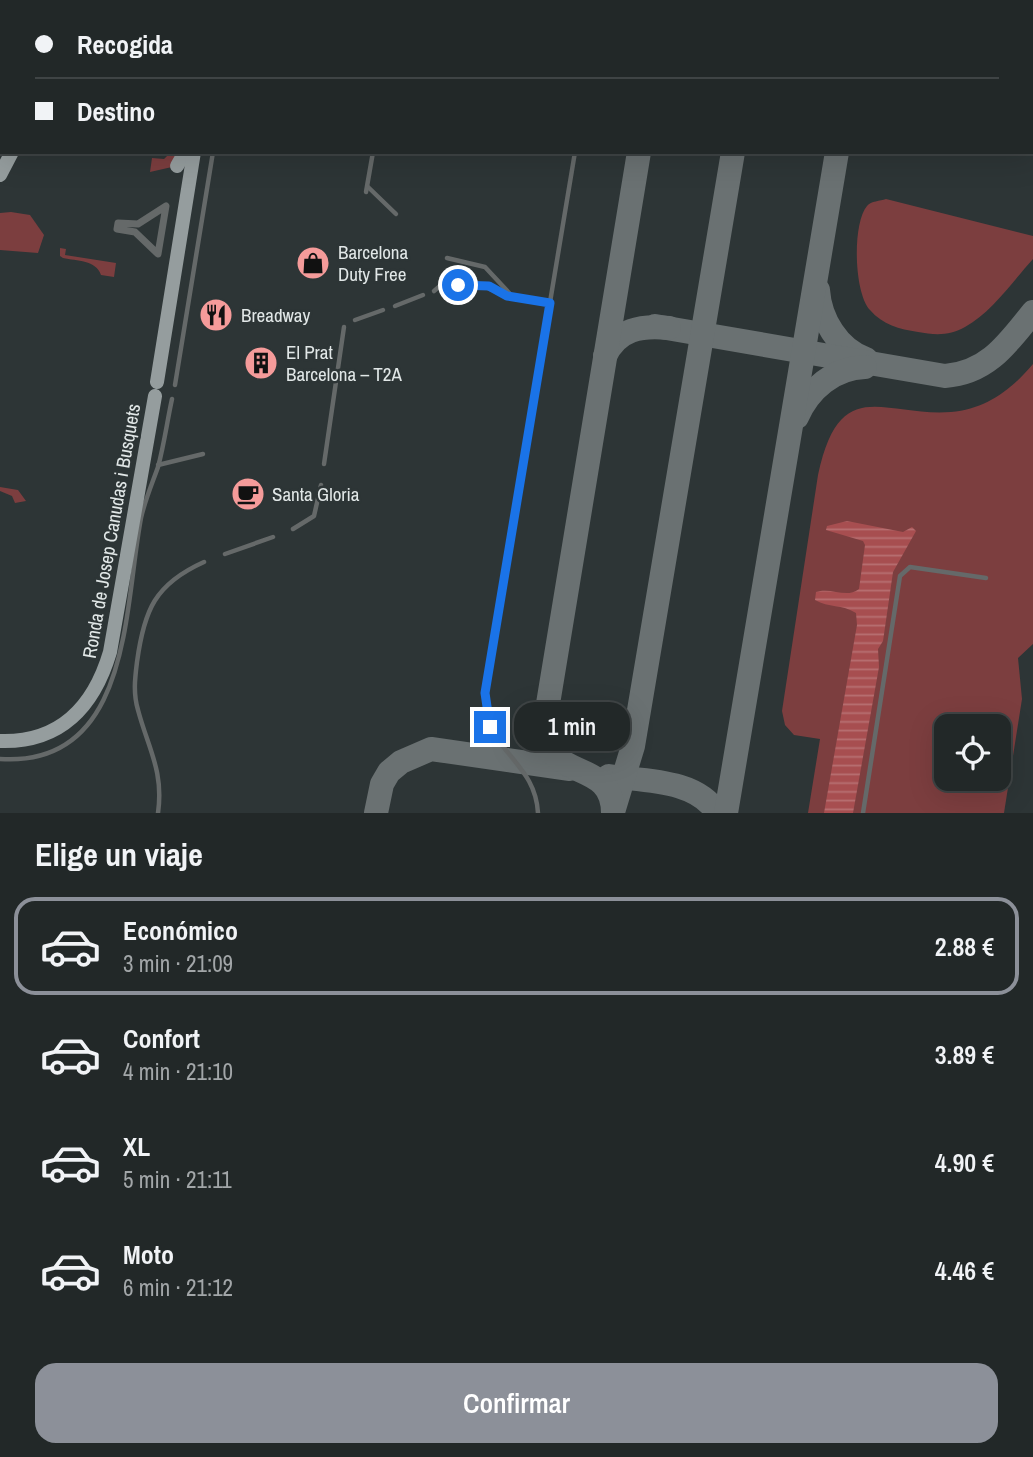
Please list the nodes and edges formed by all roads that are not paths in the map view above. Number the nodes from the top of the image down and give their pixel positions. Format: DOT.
graph roads {
  1 [pos="11,154"];
  2 [pos="185,154"];
  3 [pos="194,154"];
  4 [pos="213,154"];
  5 [pos="373,154"];
  6 [pos="575,154"];
  7 [pos="177,166"];
  8 [pos="0,175"];
  9 [pos="396,214"];
  10 [pos="441,251"];
  11 [pos="158,254"];
  12 [pos="447,280"];
  13 [pos="441,288"];
  14 [pos="434,291"];
  15 [pos="423,295"];
  16 [pos="515,297"];
  17 [pos="550,303"];
  18 [pos="395,306"];
  19 [pos="383,310"];
  20 [pos="355,320"];
  21 [pos="345,329"];
  22 [pos="175,385"];
  23 [pos="172,399"];
  24 [pos="203,454"];
  25 [pos="324,464"];
  26 [pos="158,466"];
  27 [pos="321,485"];
  28 [pos="293,529"];
  29 [pos="273,537"];
  30 [pos="225,554"];
  31 [pos="204,562"];
  32 [pos="986,578"];
  33 [pos="0,741"];
  34 [pos="1,760"];
  35 [pos="158,813"];
  36 [pos="538,813"];
  37 [pos="863,813"];
  1 -- 8 [label="main road"];
  2 -- 7 [label="main road"];
  3 -- 33 [label="main road, Ronda de Josep Canudas i Busquets"];
  4 -- 22 [label="lane"];
  5 -- 9 [label="lane"];
  6 -- 17 [label="lane"];
  10 -- 16 [label="lane"];
  11 -- 11 [label="street"];
  12 -- 13 [label="lane"];
  13 -- 14 [label="lane"];
  13 -- 16 [label="lane"];
  15 -- 18 [label="lane"];
  16 -- 17 [label="lane"];
  17 -- 36 [label="lane"];
  19 -- 20 [label="lane"];
  21 -- 25 [label="lane"];
  23 -- 26 [label="lane, Ronda de Josep Canudas i Busquets"];
  24 -- 26 [label="lane"];
  26 -- 34 [label="lane, Ronda de Josep Canudas i Busquets"];
  27 -- 28 [label="lane"];
  29 -- 30 [label="lane"];
  31 -- 35 [label="lane"];
  32 -- 37 [label="lane"];
}
